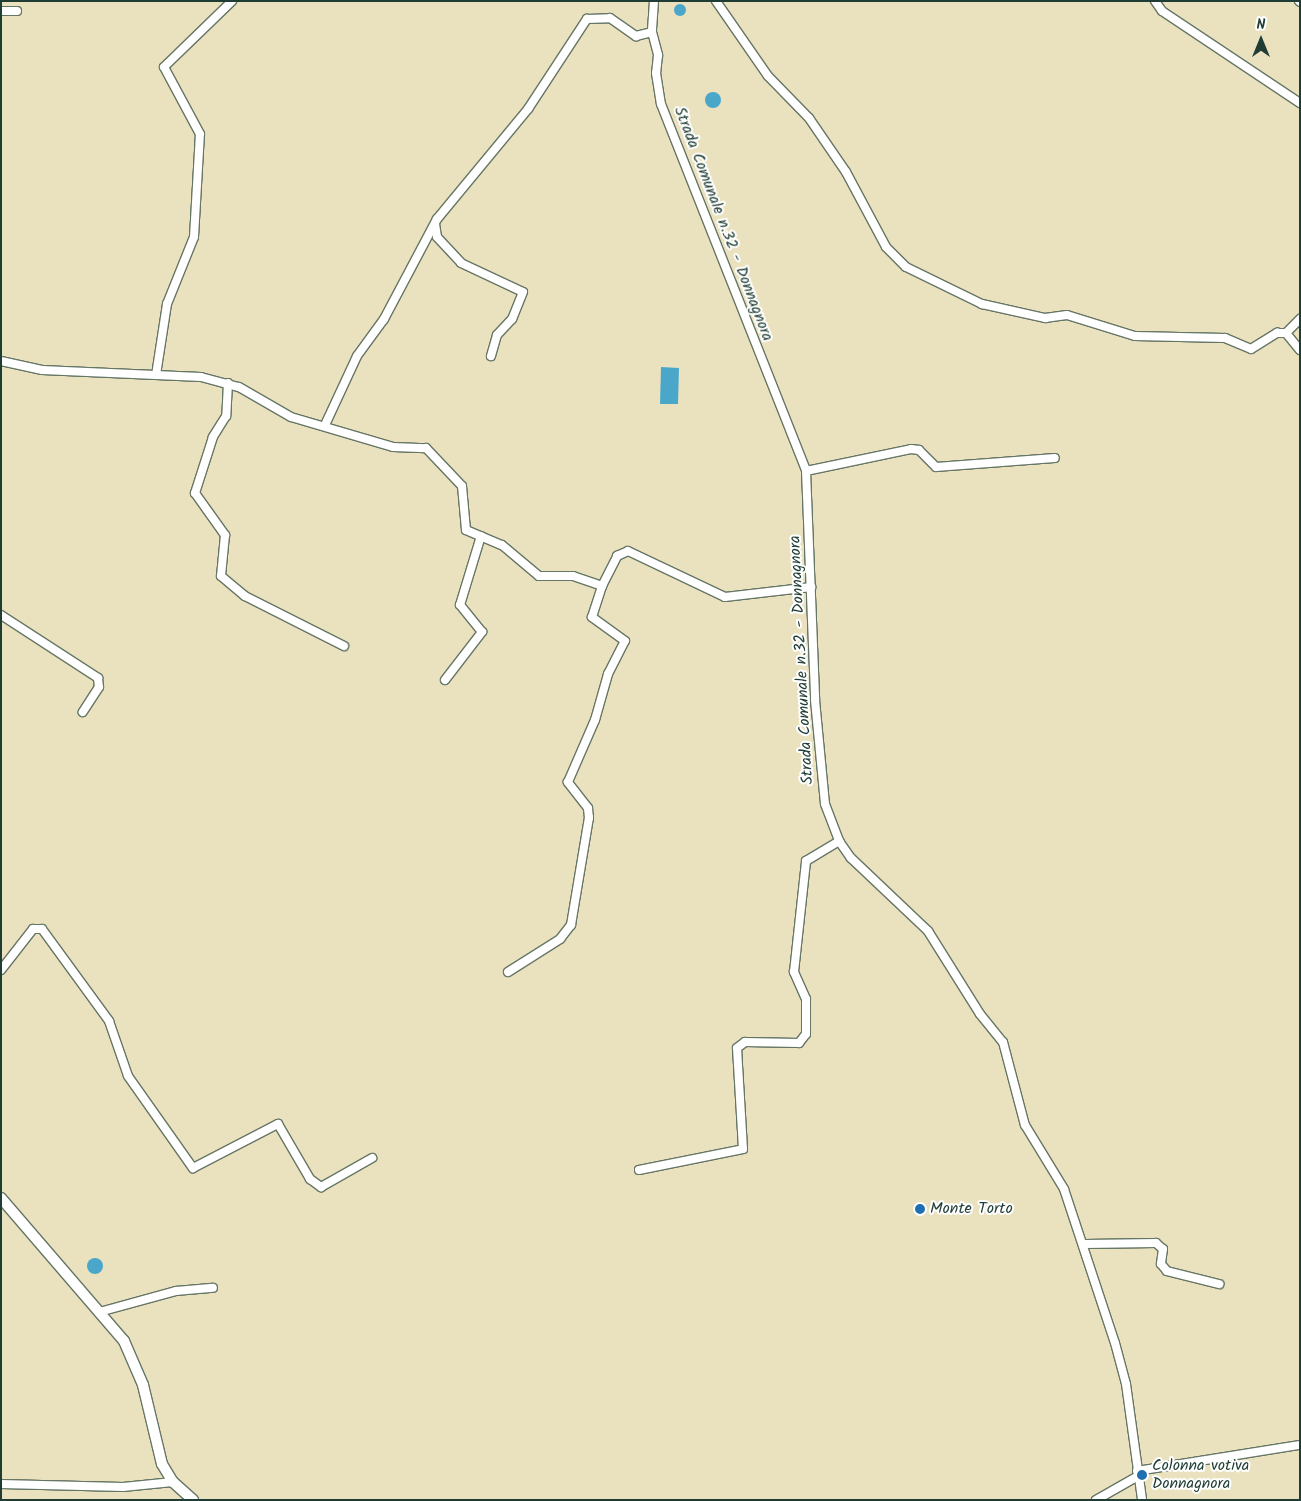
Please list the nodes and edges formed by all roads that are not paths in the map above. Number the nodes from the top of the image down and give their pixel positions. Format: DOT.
graph roads {
  1 [pos="232,1"];
  2 [pos="654,1"];
  3 [pos="716,1"];
  4 [pos="1155,1"];
  5 [pos="1,11"];
  6 [pos="17,11"];
  7 [pos="652,32"];
  8 [pos="1300,103"];
  9 [pos="435,224"];
  10 [pos="1300,319"];
  11 [pos="1286,333"];
  12 [pos="1300,350"];
  13 [pos="491,356"];
  14 [pos="1,361"];
  15 [pos="156,375"];
  16 [pos="228,383"];
  17 [pos="325,426"];
  18 [pos="1055,458"];
  19 [pos="806,471"];
  20 [pos="481,536"];
  21 [pos="602,586"];
  22 [pos="811,587"];
  23 [pos="1,614"];
  24 [pos="344,646"];
  25 [pos="445,680"];
  26 [pos="83,712"];
  27 [pos="839,841"];
  28 [pos="1,970"];
  29 [pos="508,972"];
  30 [pos="372,1158"];
  31 [pos="639,1170"];
  32 [pos="1,1198"];
  33 [pos="1085,1244"];
  34 [pos="1218,1284"];
  35 [pos="213,1288"];
  36 [pos="103,1312"];
  37 [pos="1300,1445"];
  38 [pos="1138,1473"];
  39 [pos="173,1482"];
  40 [pos="1,1484"];
  41 [pos="193,1500"];
  42 [pos="1096,1500"];
  43 [pos="1142,1500"];
  1 -- 15 [label="street"];
  2 -- 7 [label="street, Strada Comunale n.32 - Donnagnora"];
  3 -- 11 [label="street"];
  4 -- 8 [label="street"];
  5 -- 6 [label="street"];
  7 -- 9 [label="street"];
  7 -- 19 [label="street, Strada Comunale n.32 - Donnagnora"];
  9 -- 13 [label="street"];
  9 -- 17 [label="street"];
  10 -- 11 [label="street"];
  11 -- 12 [label="street"];
  14 -- 15 [label="street"];
  15 -- 16 [label="street"];
  16 -- 17 [label="street"];
  16 -- 24 [label="street"];
  17 -- 20 [label="street"];
  18 -- 19 [label="street"];
  19 -- 22 [label="street, Strada Comunale n.32 - Donnagnora"];
  20 -- 21 [label="street"];
  20 -- 25 [label="street"];
  21 -- 22 [label="street"];
  21 -- 29 [label="street"];
  22 -- 27 [label="street, Strada Comunale n.32 - Donnagnora"];
  23 -- 26 [label="street"];
  27 -- 31 [label="street"];
  27 -- 33 [label="street, Strada Comunale n.32 - Donnagnora"];
  28 -- 30 [label="street"];
  32 -- 36 [label="main road"];
  33 -- 34 [label="street"];
  33 -- 38 [label="street, Strada Comunale n.32 - Donnagnora"];
  35 -- 36 [label="street"];
  36 -- 39 [label="main road"];
  37 -- 38 [label="street"];
  38 -- 42 [label="street"];
  38 -- 43 [label="street, Strada Comunale n.32 - Donnagnora"];
  39 -- 40 [label="street"];
  39 -- 41 [label="main road"];
}
